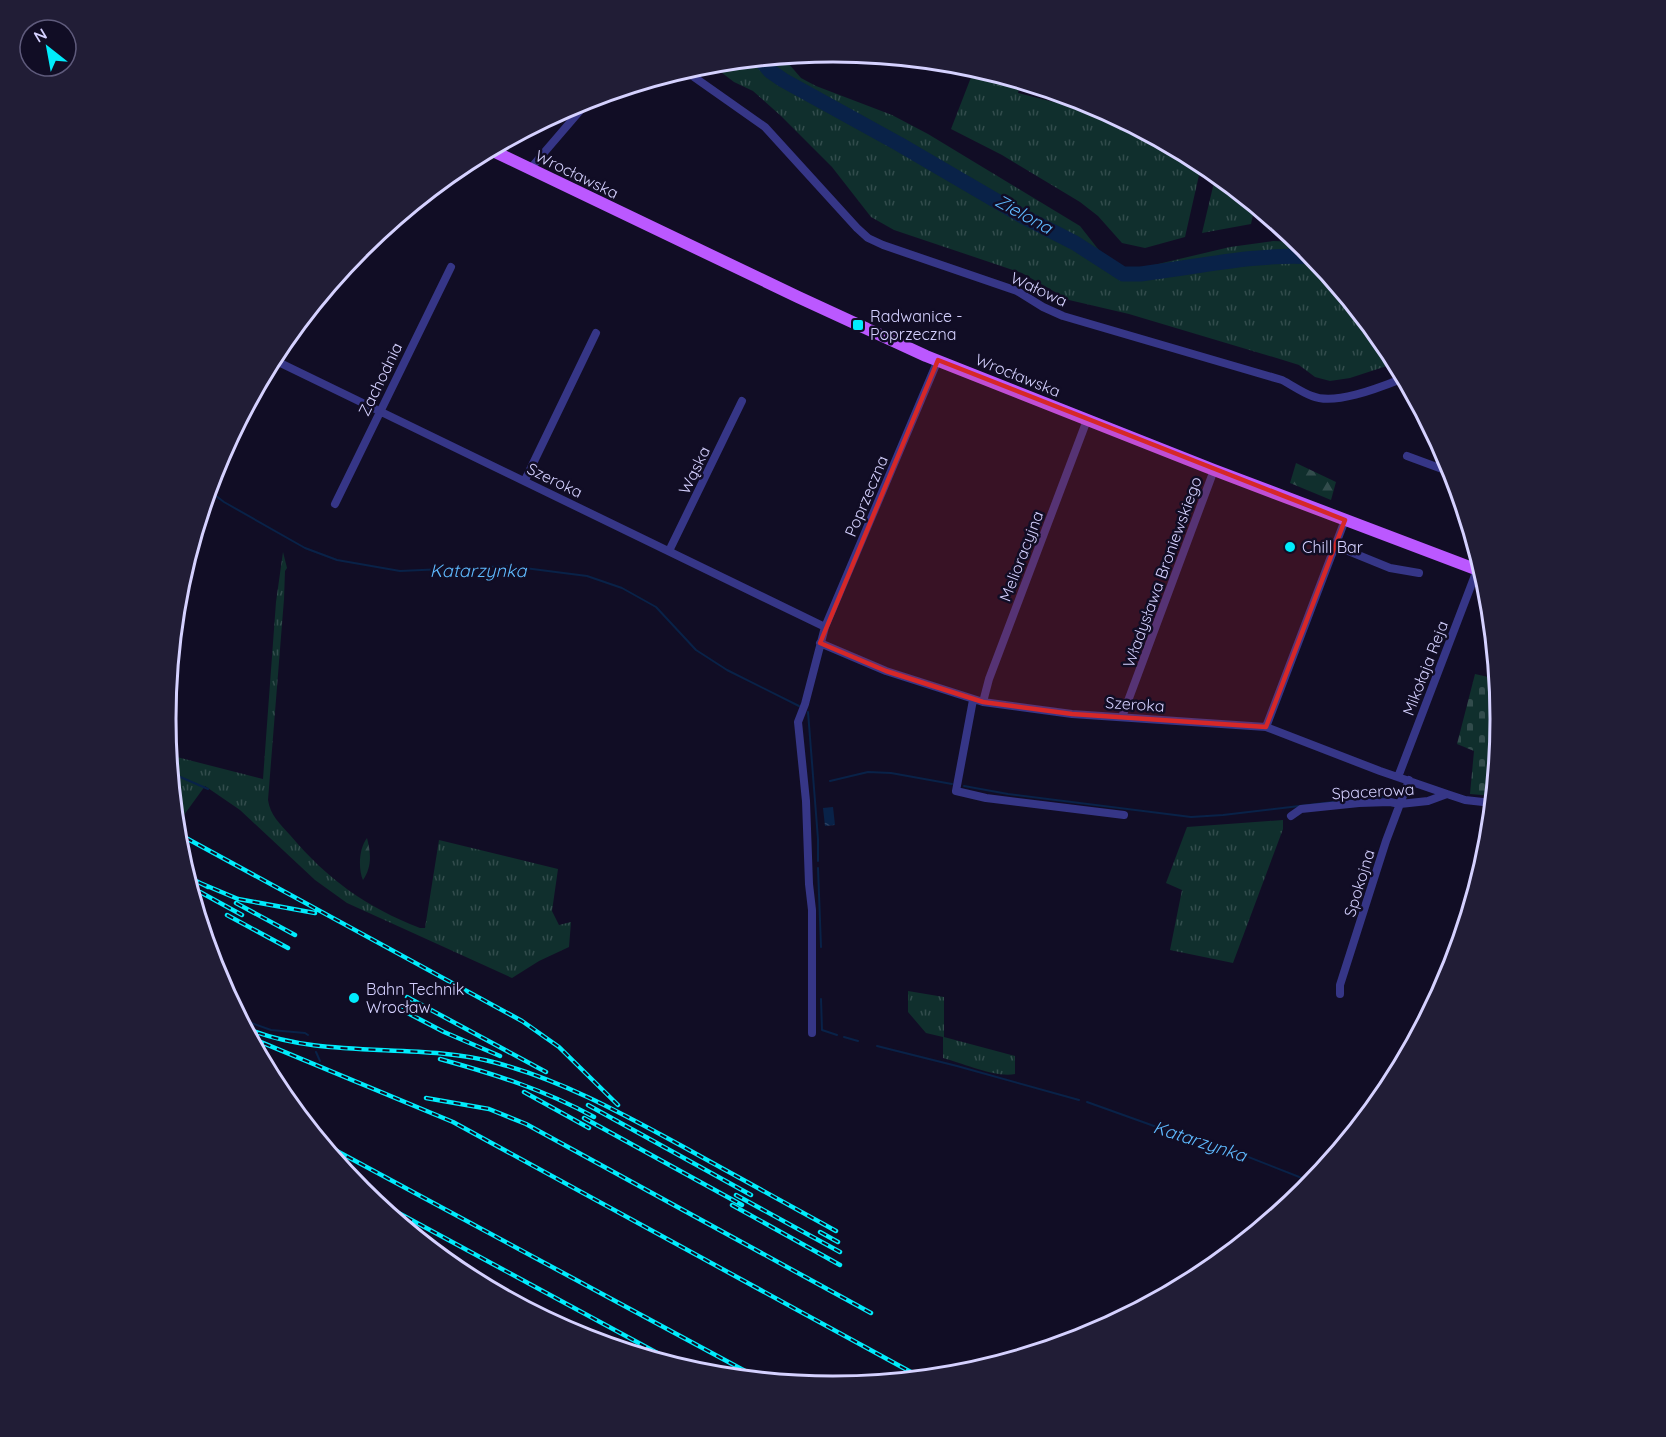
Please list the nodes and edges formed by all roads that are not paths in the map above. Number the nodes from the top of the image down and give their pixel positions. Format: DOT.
graph roads {
  1 [pos="694,77"];
  2 [pos="577,114"];
  3 [pos="499,154"];
  4 [pos="530,169"];
  5 [pos="451,267"];
  6 [pos="596,333"];
  7 [pos="938,360"];
  8 [pos="281,362"];
  9 [pos="1396,380"];
  10 [pos="742,401"];
  11 [pos="380,411"];
  12 [pos="1087,420"];
  13 [pos="1407,456"];
  14 [pos="1441,468"];
  15 [pos="1214,470"];
  16 [pos="525,480"];
  17 [pos="335,504"];
  18 [pos="1345,520"];
  19 [pos="1336,546"];
  20 [pos="669,551"];
  21 [pos="1472,568"];
  22 [pos="1419,573"];
  23 [pos="1475,583"];
  24 [pos="825,627"];
  25 [pos="820,643"];
  26 [pos="973,700"];
  27 [pos="983,702"];
  28 [pos="1122,717"];
  29 [pos="1266,727"];
  30 [pos="1398,777"];
  31 [pos="1409,780"];
  32 [pos="1447,794"];
  33 [pos="1484,802"];
  34 [pos="1400,804"];
  35 [pos="1124,815"];
  36 [pos="1291,816"];
  37 [pos="1340,994"];
  38 [pos="812,1034"];
  1 -- 9 [label="street, Wałowa"];
  2 -- 4 [label="street"];
  3 -- 4 [label="main road, Wrocławska"];
  4 -- 7 [label="main road, Wrocławska"];
  5 -- 11 [label="street, Zachodnia"];
  6 -- 16 [label="street"];
  7 -- 12 [label="main road, Wrocławska"];
  7 -- 24 [label="street, Poprzeczna"];
  8 -- 11 [label="street, Szeroka"];
  10 -- 20 [label="street, Wąska"];
  11 -- 16 [label="street, Szeroka"];
  11 -- 17 [label="street, Zachodnia"];
  12 -- 15 [label="main road, Wrocławska"];
  12 -- 27 [label="street, Melioracyjna"];
  13 -- 14 [label="street"];
  15 -- 18 [label="main road, Wrocławska"];
  15 -- 28 [label="street, Władysława Broniewskiego"];
  16 -- 20 [label="street, Szeroka"];
  18 -- 19 [label="street"];
  18 -- 21 [label="main road, Wrocławska"];
  19 -- 22 [label="street"];
  19 -- 29 [label="street"];
  20 -- 24 [label="street, Szeroka"];
  23 -- 30 [label="street, Mikołaja Reja"];
  24 -- 25 [label="street, Poprzeczna"];
  25 -- 26 [label="street, Szeroka"];
  25 -- 38 [label="street, Poprzeczna"];
  26 -- 27 [label="street, Szeroka"];
  26 -- 35 [label="street"];
  27 -- 28 [label="street, Szeroka"];
  28 -- 29 [label="street, Szeroka"];
  29 -- 30 [label="street, Szeroka"];
  30 -- 31 [label="street, Szeroka"];
  31 -- 32 [label="street, Szeroka"];
  31 -- 34 [label="street, Spokojna"];
  32 -- 33 [label="street, Spacerowa"];
  32 -- 34 [label="street, Spacerowa"];
  34 -- 36 [label="street, Spacerowa"];
  34 -- 37 [label="street, Spokojna"];
}
